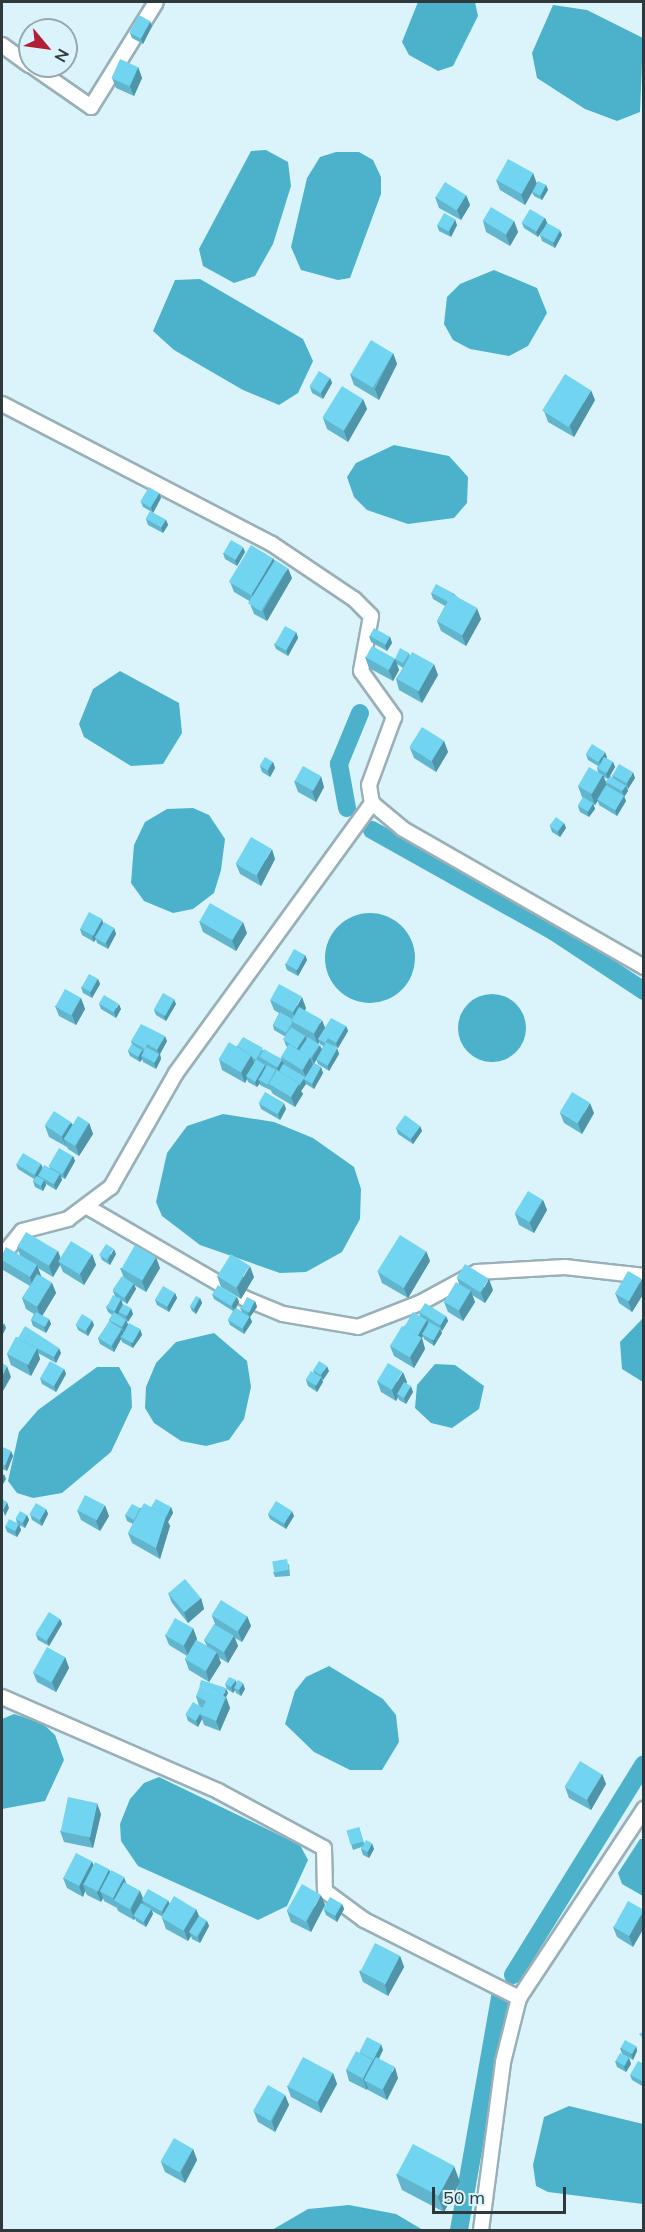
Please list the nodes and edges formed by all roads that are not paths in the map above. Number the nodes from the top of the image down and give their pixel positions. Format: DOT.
graph roads {
  1 [pos="156,2"];
  2 [pos="2,45"];
  3 [pos="18,56"];
  4 [pos="50,78"];
  5 [pos="2,404"];
  6 [pos="372,803"];
  7 [pos="644,967"];
  8 [pos="89,1208"];
  9 [pos="2,1256"];
  10 [pos="644,1276"];
  11 [pos="2,1697"];
  12 [pos="644,1809"];
  13 [pos="519,1998"];
  14 [pos="481,2230"];
  1 -- 4 [label="street"];
  2 -- 3 [label="street"];
  5 -- 6 [label="street"];
  6 -- 7 [label="street"];
  6 -- 8 [label="street"];
  8 -- 9 [label="street"];
  8 -- 10 [label="street"];
  11 -- 13 [label="street"];
  12 -- 13 [label="street"];
  13 -- 14 [label="street"];
}
